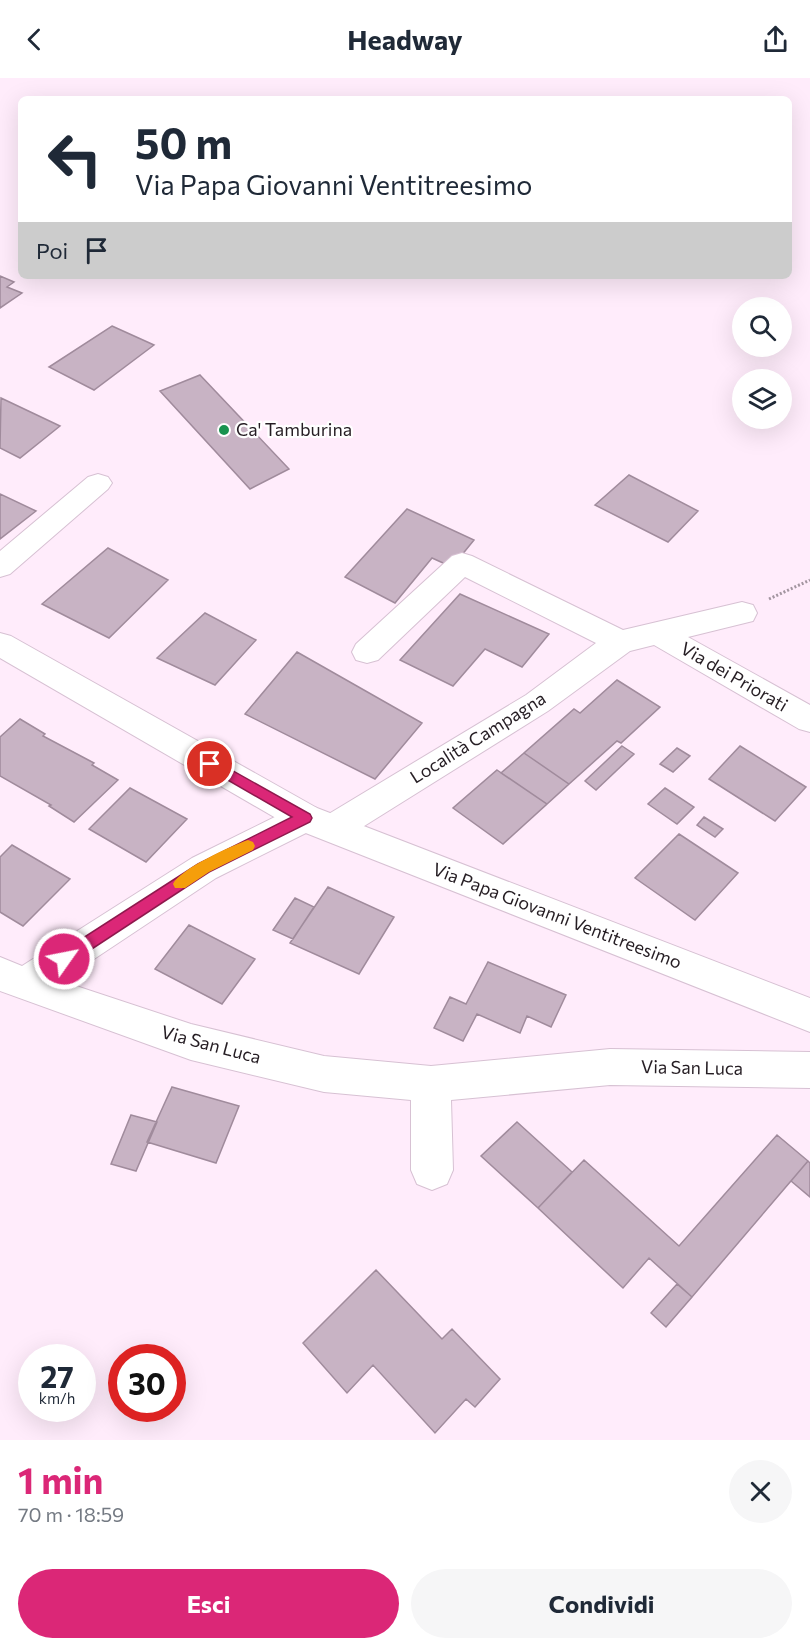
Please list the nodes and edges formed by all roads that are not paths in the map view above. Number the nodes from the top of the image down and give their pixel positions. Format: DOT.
graph roads {
  1 [pos="98,483"];
  2 [pos="0,567"];
  3 [pos="742,613"];
  4 [pos="658,634"];
  5 [pos="620,642"];
  6 [pos="0,644"];
  7 [pos="367,652"];
  8 [pos="810,720"];
  9 [pos="319,823"];
  10 [pos="12,979"];
  11 [pos="810,1015"];
  12 [pos="810,1070"];
  13 [pos="431,1084"];
  14 [pos="432,1170"];
  1 -- 2 [label="street"];
  3 -- 4 [label="street, Località Campagna"];
  4 -- 5 [label="street, Località Campagna"];
  4 -- 8 [label="street, Via dei Priorati"];
  5 -- 7 [label="street"];
  5 -- 9 [label="street, Località Campagna"];
  6 -- 9 [label="street, Via Papa Giovanni Ventitreesimo"];
  9 -- 10 [label="street"];
  9 -- 11 [label="street, Via Papa Giovanni Ventitreesimo"];
  10 -- 13 [label="street, Via San Luca"];
  12 -- 13 [label="street, Via San Luca"];
  13 -- 14 [label="street"];
}
